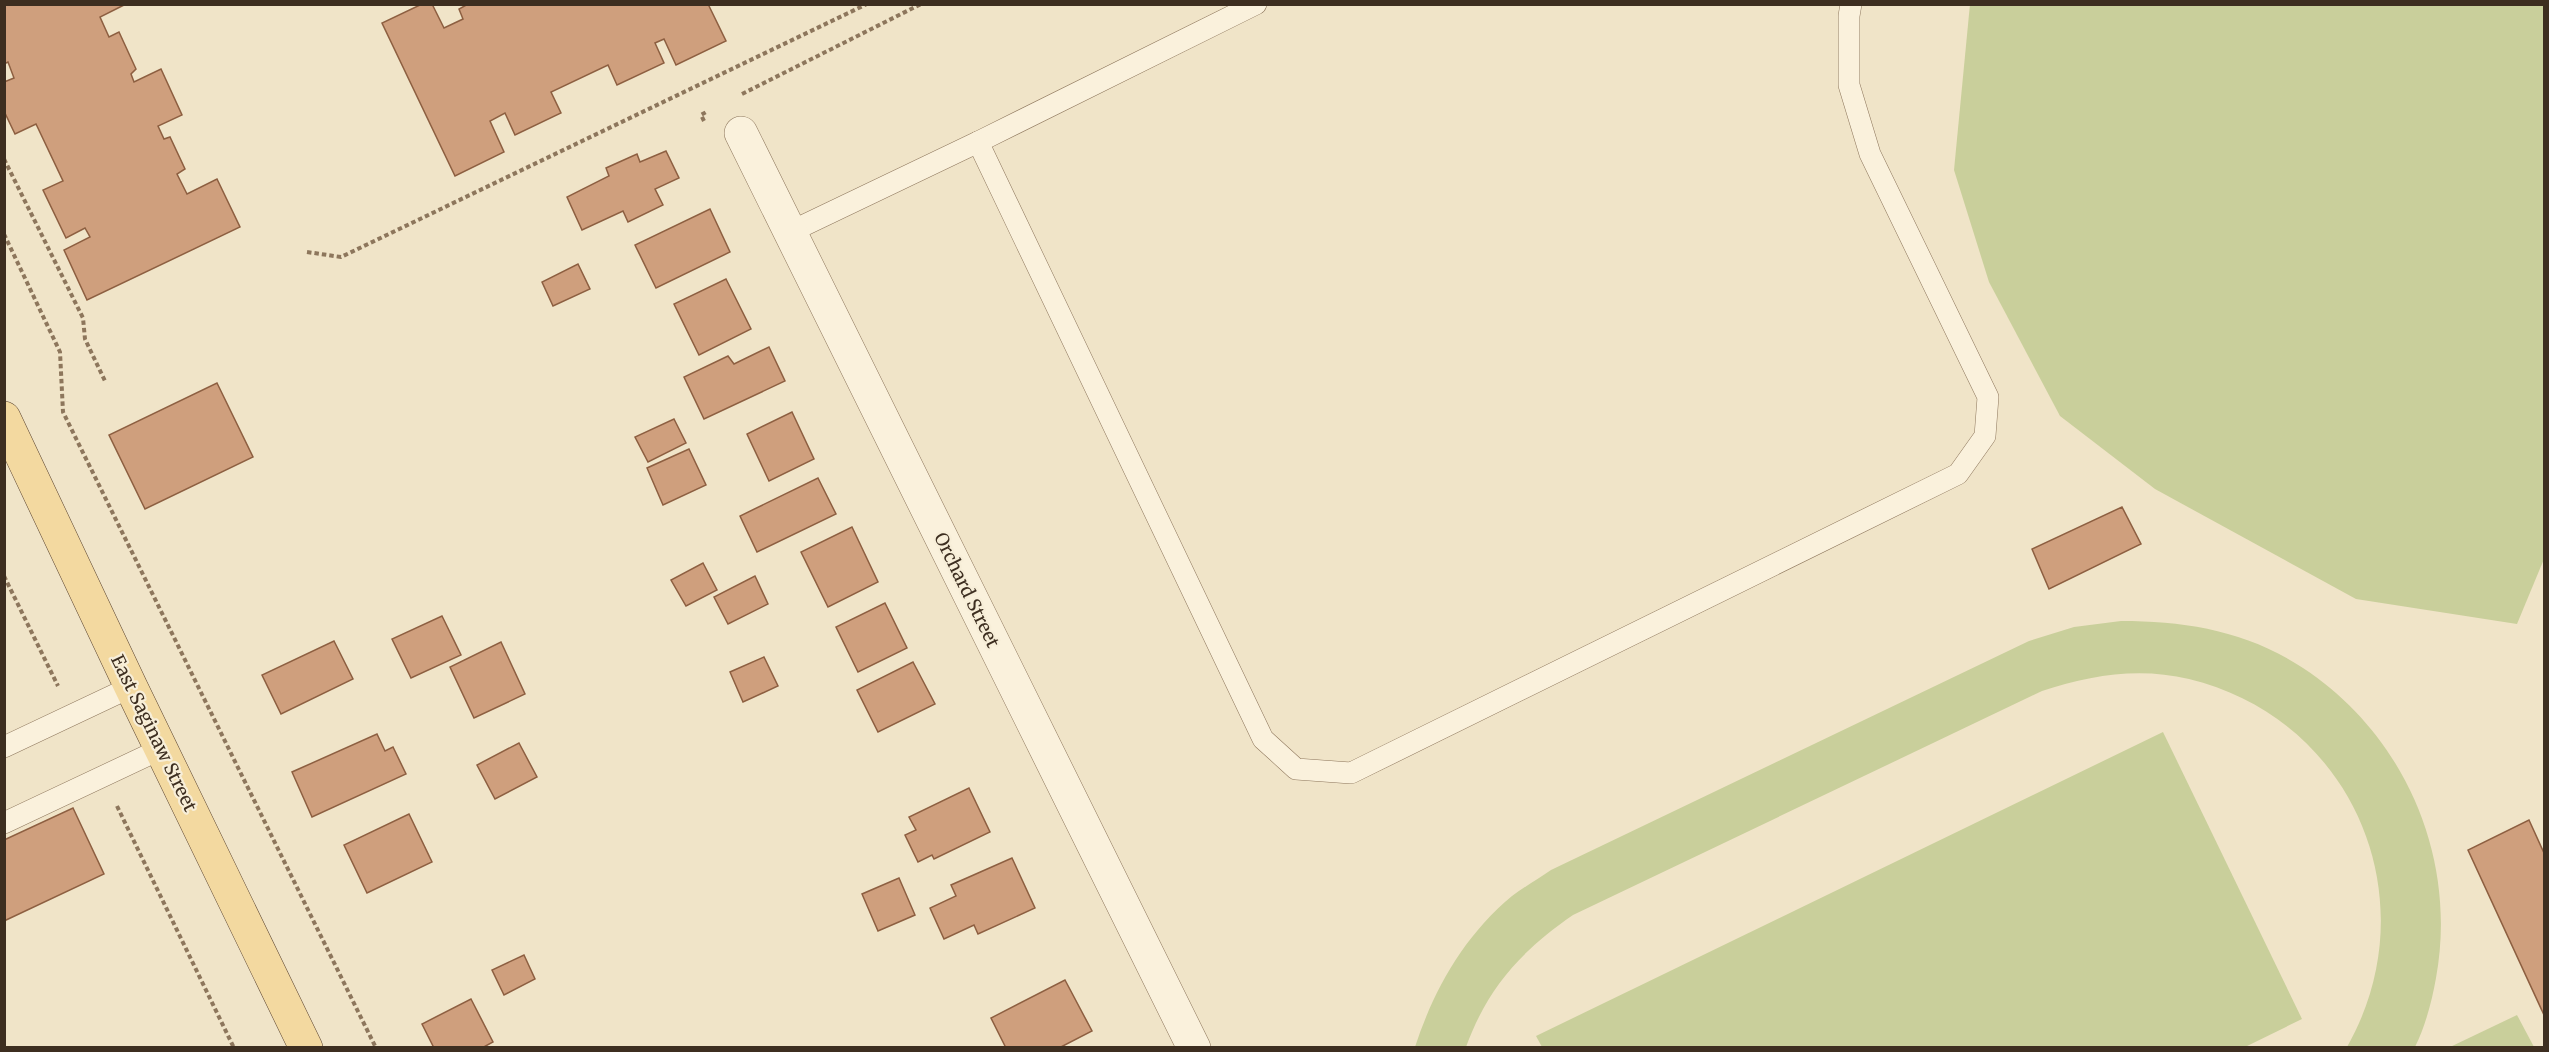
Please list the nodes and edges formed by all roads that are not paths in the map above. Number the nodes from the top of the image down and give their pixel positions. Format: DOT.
graph roads {
  1 [pos="1256,4"];
  2 [pos="1851,4"];
  3 [pos="741,133"];
  4 [pos="978,142"];
  5 [pos="790,232"];
  6 [pos="4,418"];
  7 [pos="131,687"];
  8 [pos="4,747"];
  9 [pos="162,749"];
  10 [pos="4,823"];
  11 [pos="306,1047"];
  12 [pos="1194,1047"];
  1 -- 4 [label="lane"];
  2 -- 4 [label="lane"];
  3 -- 5 [label="street, Orchard Street"];
  4 -- 5 [label="lane"];
  5 -- 12 [label="street, Orchard Street"];
  6 -- 7 [label="main road, East Saginaw Street"];
  7 -- 8 [label="lane"];
  7 -- 9 [label="main road, East Saginaw Street"];
  9 -- 10 [label="lane"];
  9 -- 11 [label="main road, East Saginaw Street"];
}
